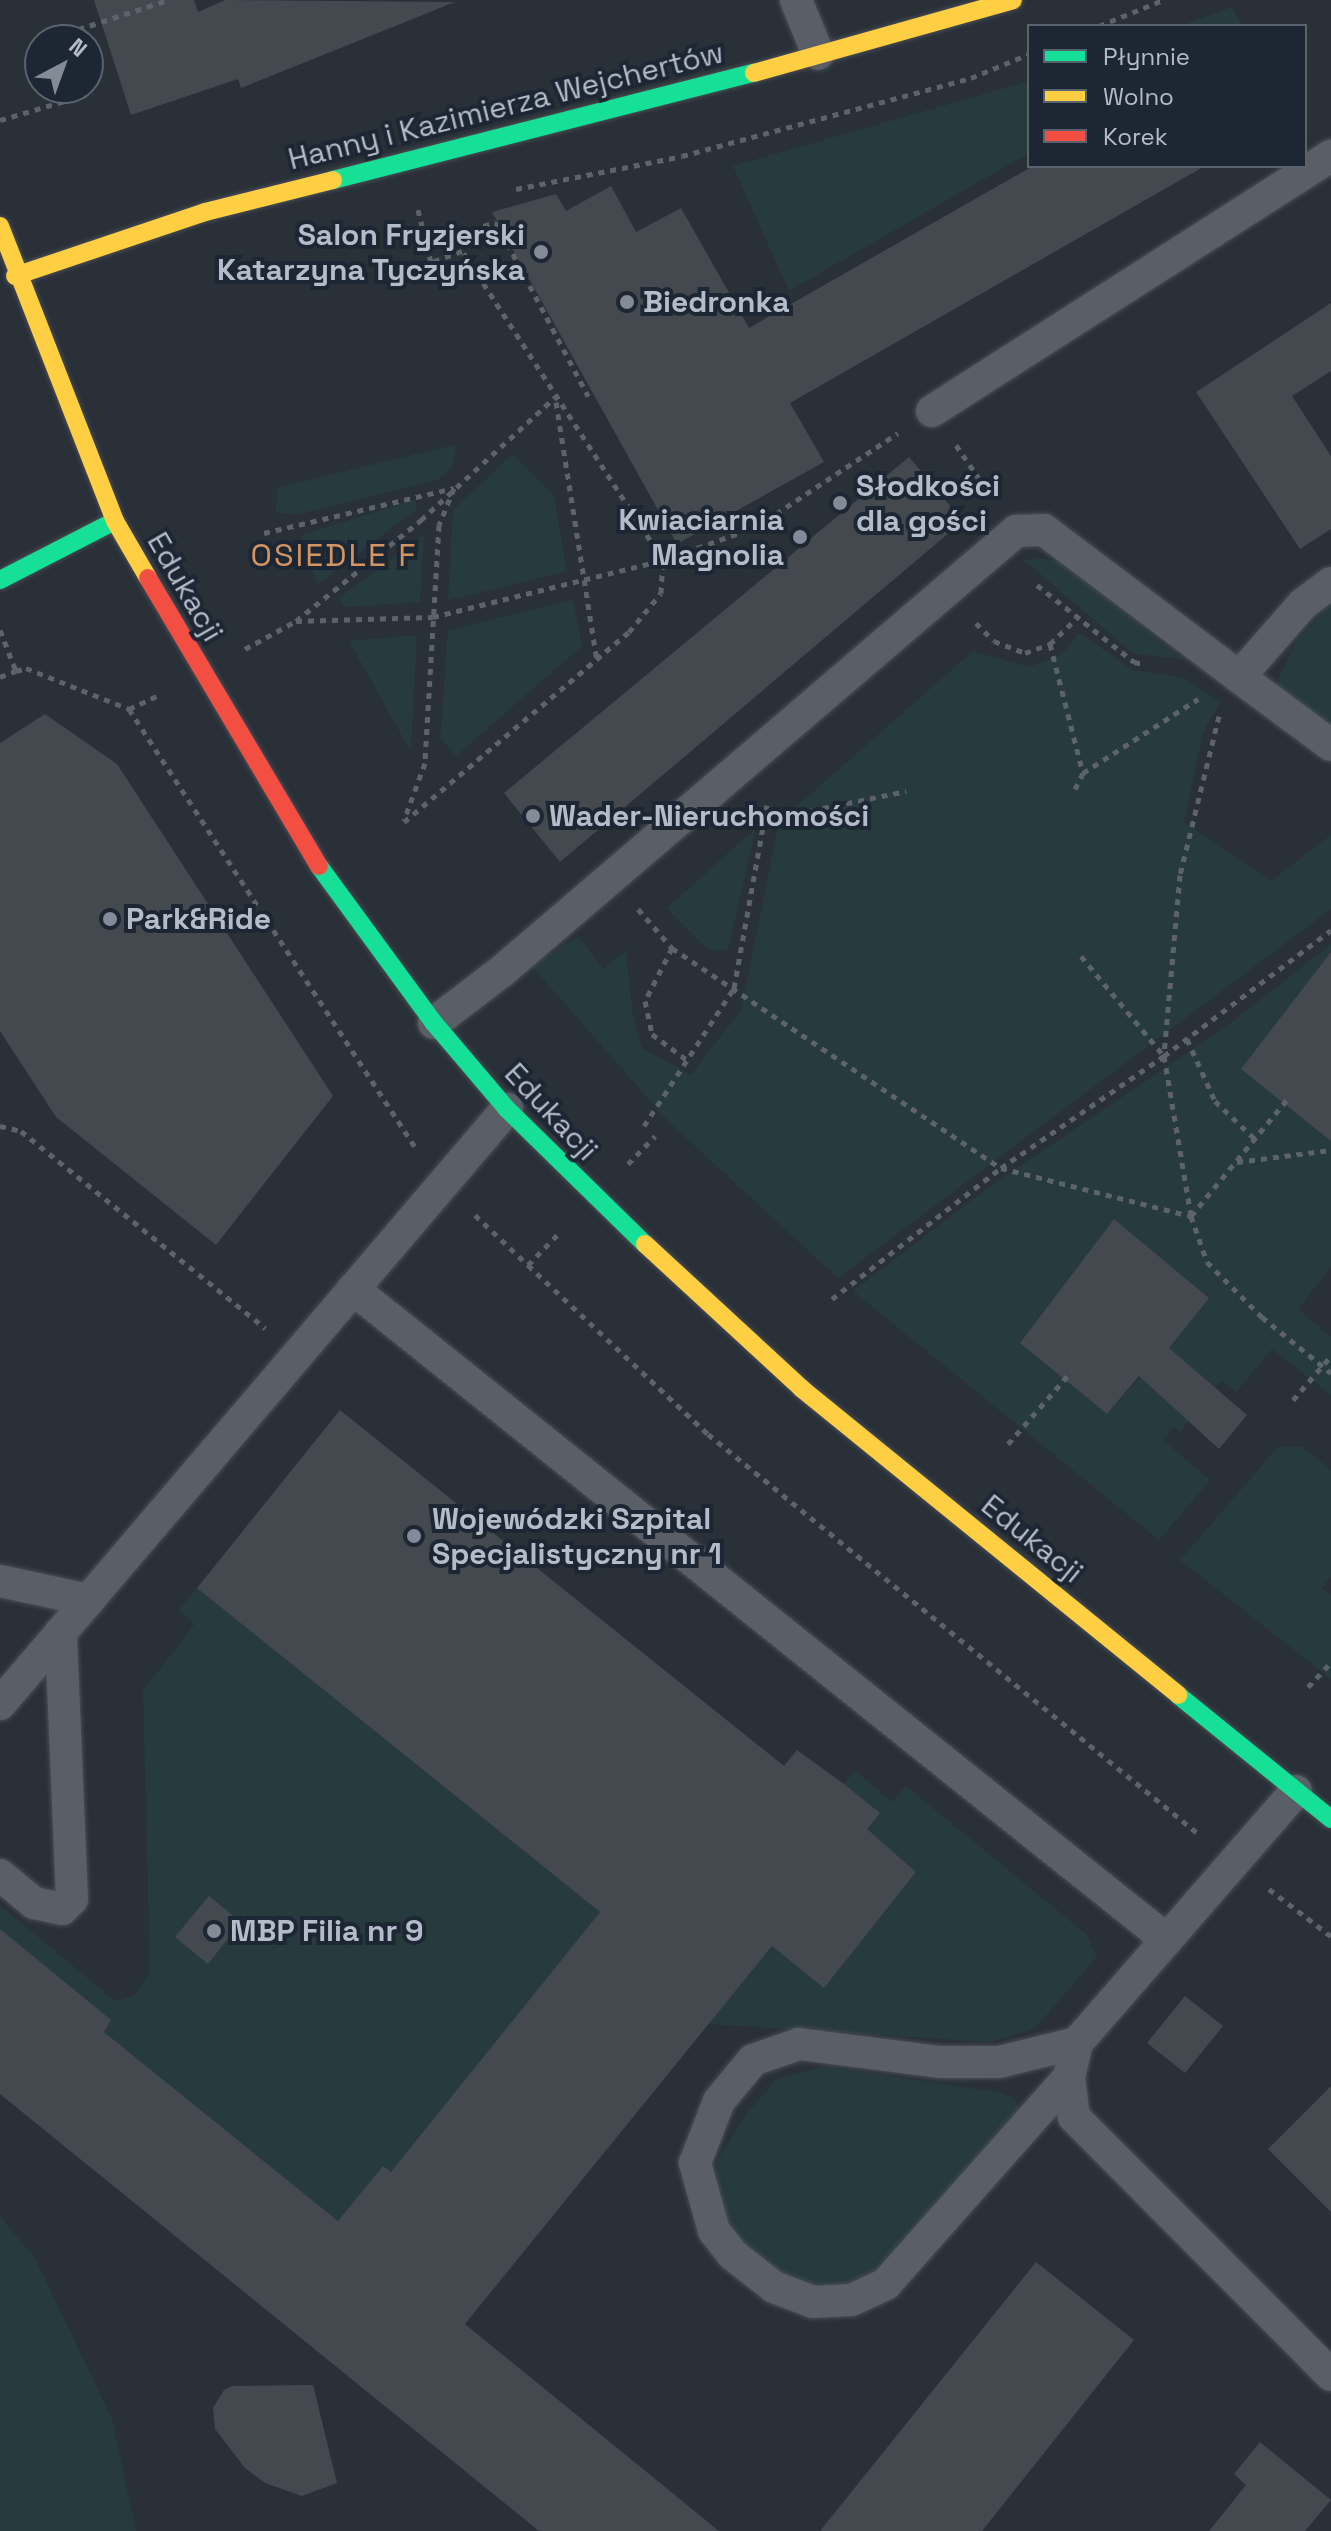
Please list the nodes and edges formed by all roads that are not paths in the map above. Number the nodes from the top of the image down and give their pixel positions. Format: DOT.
graph roads {
  1 [pos="796,0"];
  2 [pos="1013,0"];
  3 [pos="818,54"];
  4 [pos="1331,156"];
  5 [pos="0,226"];
  6 [pos="15,276"];
  7 [pos="932,411"];
  8 [pos="115,521"];
  9 [pos="0,580"];
  10 [pos="1331,583"];
  11 [pos="1234,686"];
  12 [pos="1331,745"];
  13 [pos="434,1023"];
  14 [pos="507,1109"];
  15 [pos="353,1289"];
  16 [pos="0,1581"];
  17 [pos="89,1600"];
  18 [pos="61,1632"];
  19 [pos="0,1704"];
  20 [pos="1296,1791"];
  21 [pos="1331,1819"];
  22 [pos="0,1875"];
  23 [pos="1167,1940"];
  24 [pos="1077,2043"];
  25 [pos="1069,2077"];
  26 [pos="1331,2375"];
  1 -- 3 [label="lane"];
  2 -- 3 [label="street, Hanny i Kazimierza Wejchertów"];
  3 -- 6 [label="street, Hanny i Kazimierza Wejchertów"];
  4 -- 7 [label="lane"];
  5 -- 6 [label="street, Edukacji"];
  6 -- 8 [label="street, Edukacji"];
  8 -- 9 [label="street"];
  8 -- 13 [label="street, Edukacji"];
  10 -- 11 [label="lane"];
  11 -- 12 [label="lane"];
  11 -- 13 [label="lane"];
  13 -- 14 [label="street, Edukacji"];
  14 -- 15 [label="lane"];
  14 -- 20 [label="street, Edukacji"];
  15 -- 17 [label="lane"];
  15 -- 23 [label="lane"];
  16 -- 17 [label="lane"];
  17 -- 18 [label="lane"];
  18 -- 19 [label="lane"];
  18 -- 22 [label="lane"];
  20 -- 21 [label="street, Edukacji"];
  20 -- 23 [label="lane"];
  23 -- 24 [label="lane"];
  24 -- 25 [label="lane"];
  24 -- 25 [label="lane"];
  25 -- 26 [label="lane"];
}
